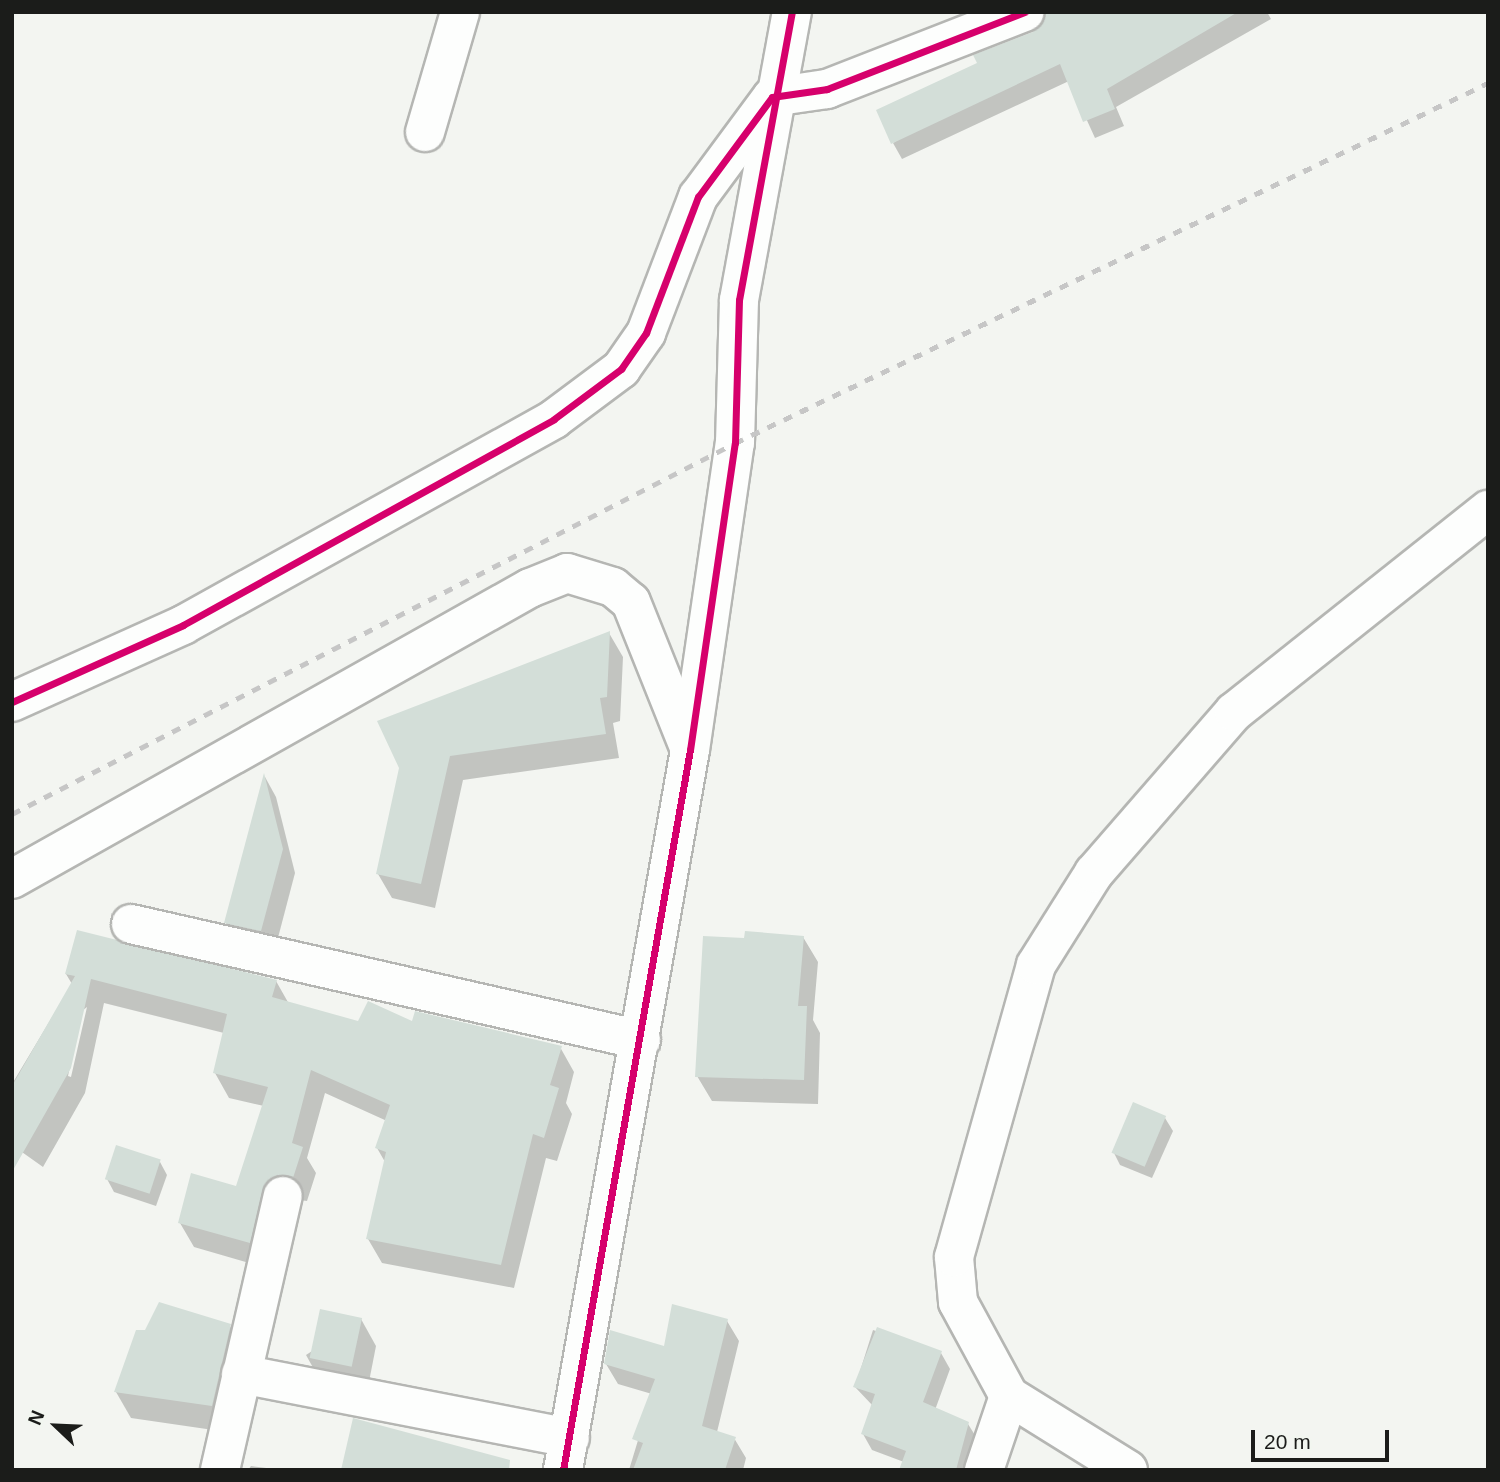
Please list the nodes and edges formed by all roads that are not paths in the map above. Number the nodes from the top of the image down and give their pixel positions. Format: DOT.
graph roads {
  1 [pos="460,12"];
  2 [pos="792,12"];
  3 [pos="1024,12"];
  4 [pos="772,97"];
  5 [pos="425,132"];
  6 [pos="1488,510"];
  7 [pos="12,702"];
  8 [pos="690,750"];
  9 [pos="12,879"];
  10 [pos="131,924"];
  11 [pos="641,1040"];
  12 [pos="283,1196"];
  13 [pos="241,1374"];
  14 [pos="1009,1396"];
  15 [pos="567,1454"];
  16 [pos="220,1470"];
  17 [pos="985,1470"];
  18 [pos="1128,1470"];
  1 -- 5 [label="street"];
  2 -- 4 [label="street"];
  3 -- 4 [label="street"];
  4 -- 7 [label="street"];
  4 -- 8 [label="street"];
  6 -- 14 [label="street"];
  8 -- 9 [label="street"];
  8 -- 11 [label="street"];
  10 -- 11 [label="street"];
  11 -- 15 [label="street"];
  12 -- 13 [label="street"];
  13 -- 15 [label="street"];
  13 -- 16 [label="street"];
  14 -- 17 [label="street"];
  14 -- 18 [label="street"];
}
